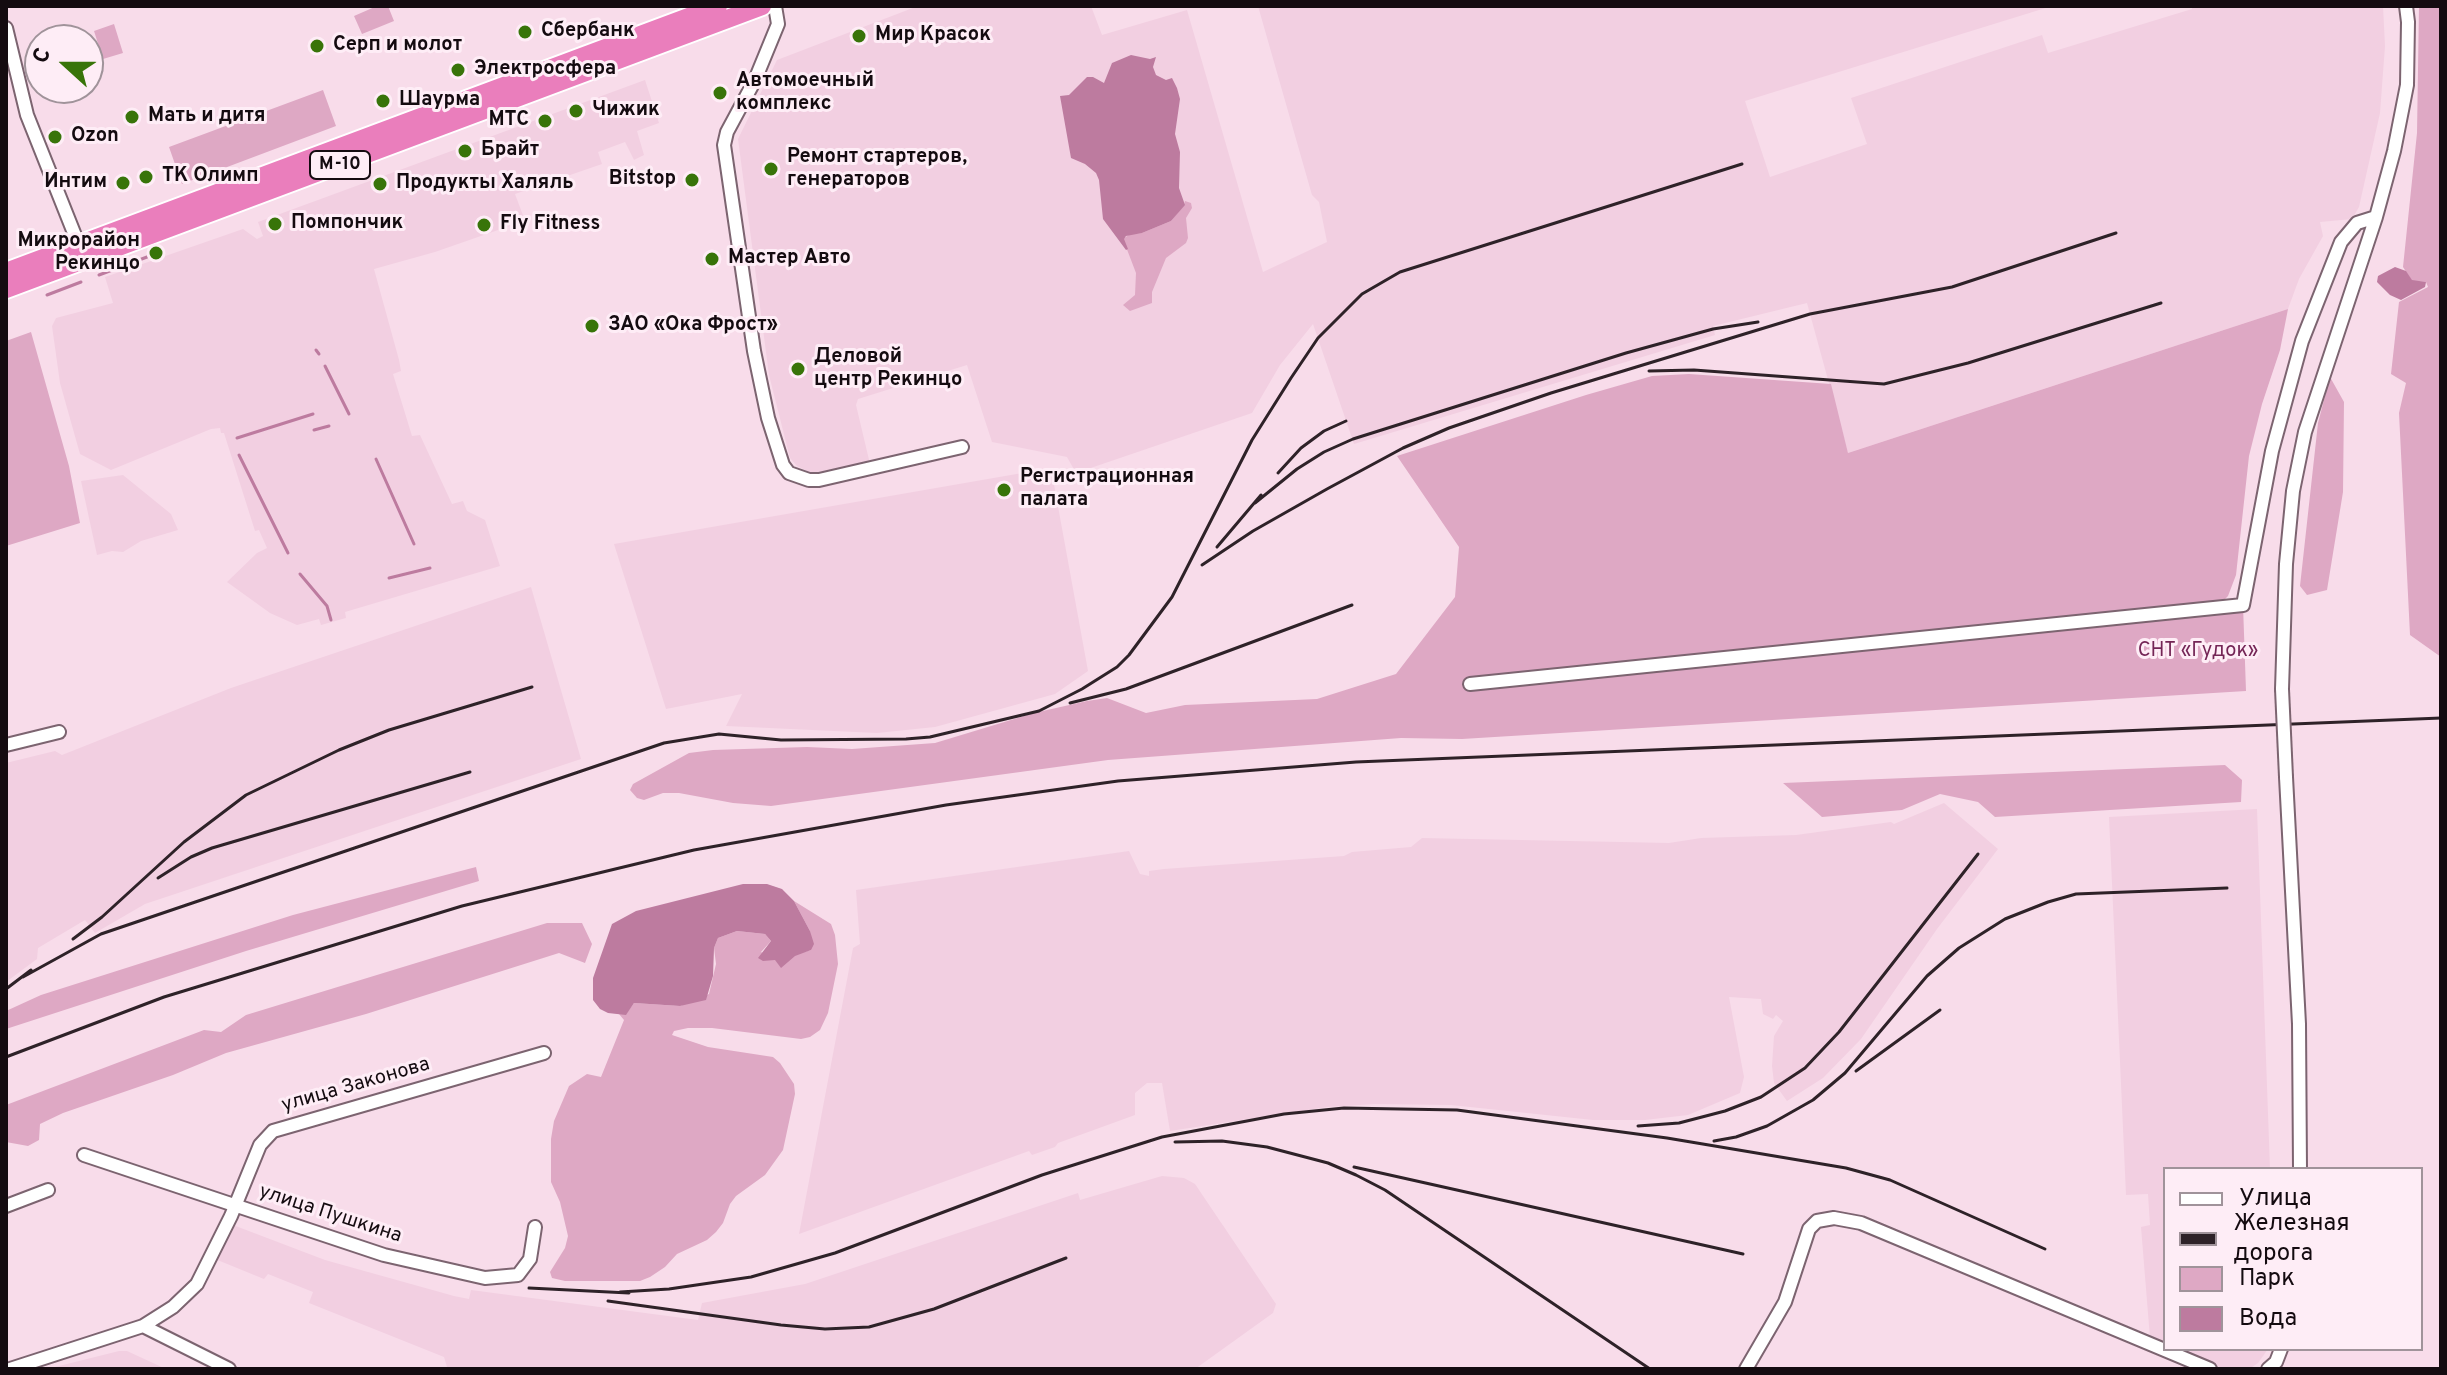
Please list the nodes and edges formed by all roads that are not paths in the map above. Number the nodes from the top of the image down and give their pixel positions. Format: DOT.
graph roads {
  1 [pos="718,6"];
  2 [pos="762,6"];
  3 [pos="775,6"];
  4 [pos="2406,6"];
  5 [pos="6,28"];
  6 [pos="2376,217"];
  7 [pos="82,253"];
  8 [pos="6,272"];
  9 [pos="6,289"];
  10 [pos="962,447"];
  11 [pos="1470,684"];
  12 [pos="59,732"];
  13 [pos="6,745"];
  14 [pos="544,1053"];
  15 [pos="84,1155"];
  16 [pos="2300,1167"];
  17 [pos="48,1190"];
  18 [pos="235,1204"];
  19 [pos="6,1206"];
  20 [pos="535,1227"];
  21 [pos="143,1326"];
  22 [pos="2163,1349"];
  23 [pos="2167,1351"];
  24 [pos="2280,1351"];
  25 [pos="10,1369"];
  26 [pos="229,1369"];
  27 [pos="1746,1369"];
  28 [pos="2210,1369"];
  29 [pos="2268,1369"];
  1 -- 7 [label="highway, М-10"];
  2 -- 7 [label="highway, М-10"];
  3 -- 10 [label="street"];
  4 -- 6 [label="street"];
  5 -- 7 [label="street"];
  6 -- 11 [label="street"];
  6 -- 16 [label="street, bridge"];
  7 -- 8 [label="highway, М-10"];
  7 -- 9 [label="highway, М-10"];
  12 -- 13 [label="street"];
  14 -- 18 [label="street, улица Законова"];
  15 -- 18 [label="street, улица Пушкина"];
  17 -- 19 [label="street"];
  18 -- 20 [label="street, улица Пушкина"];
  18 -- 21 [label="street, улица Законова"];
  21 -- 25 [label="street, улица Законова"];
  21 -- 26 [label="street"];
  22 -- 27 [label="street"];
  23 -- 28 [label="street"];
  24 -- 29 [label="street"];
}
